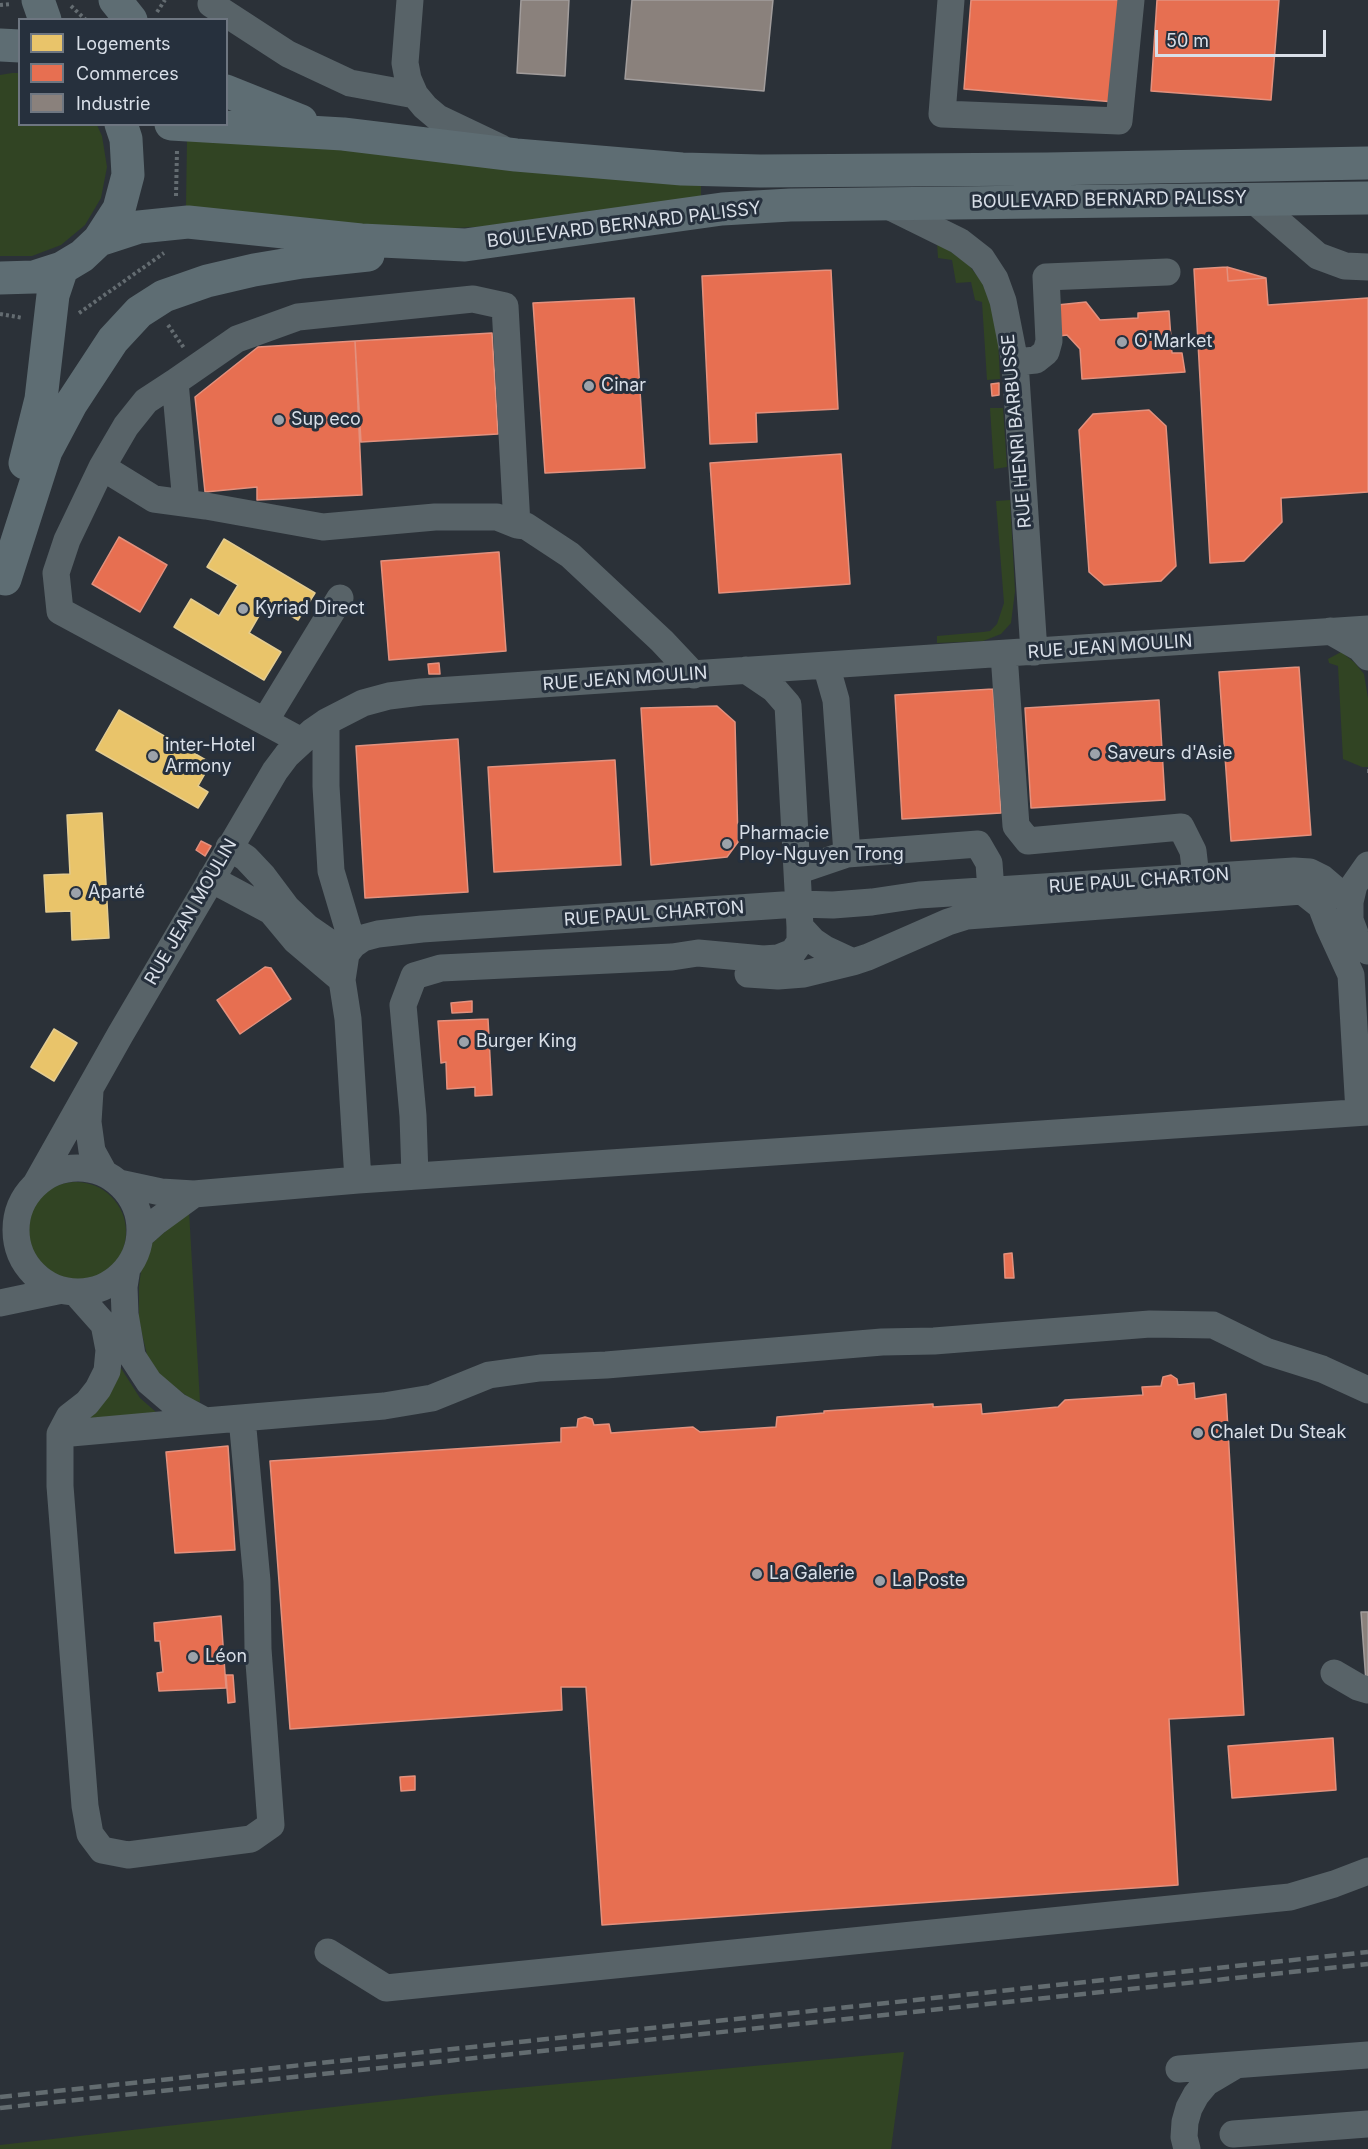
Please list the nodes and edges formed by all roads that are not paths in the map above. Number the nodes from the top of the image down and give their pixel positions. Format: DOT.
graph roads {
  1 [pos="115,0"];
  2 [pos="410,0"];
  3 [pos="951,0"];
  4 [pos="1131,0"];
  5 [pos="211,4"];
  6 [pos="129,18"];
  7 [pos="0,45"];
  8 [pos="18,46"];
  9 [pos="228,92"];
  10 [pos="415,95"];
  11 [pos="122,126"];
  12 [pos="205,126"];
  13 [pos="343,134"];
  14 [pos="516,155"];
  15 [pos="1368,163"];
  16 [pos="1368,198"];
  17 [pos="1252,199"];
  18 [pos="882,203"];
  19 [pos="99,240"];
  20 [pos="465,245"];
  21 [pos="1368,267"];
  22 [pos="62,268"];
  23 [pos="1167,273"];
  24 [pos="0,278"];
  25 [pos="1015,362"];
  26 [pos="175,382"];
  27 [pos="102,467"];
  28 [pos="196,504"];
  29 [pos="517,525"];
  30 [pos="3,592"];
  31 [pos="340,598"];
  32 [pos="1368,629"];
  33 [pos="1330,632"];
  34 [pos="1034,651"];
  35 [pos="1004,654"];
  36 [pos="1368,657"];
  37 [pos="826,665"];
  38 [pos="746,670"];
  39 [pos="694,675"];
  40 [pos="788,705"];
  41 [pos="265,721"];
  42 [pos="326,722"];
  43 [pos="301,741"];
  44 [pos="230,847"];
  45 [pos="847,854"];
  46 [pos="1368,866"];
  47 [pos="797,871"];
  48 [pos="1196,877"];
  49 [pos="211,879"];
  50 [pos="991,891"];
  51 [pos="1350,902"];
  52 [pos="799,916"];
  53 [pos="1368,951"];
  54 [pos="672,957"];
  55 [pos="347,960"];
  56 [pos="853,962"];
  57 [pos="90,1090"];
  58 [pos="1363,1112"];
  59 [pos="415,1176"];
  60 [pos="111,1178"];
  61 [pos="357,1180"];
  62 [pos="36,1184"];
  63 [pos="194,1194"];
  64 [pos="140,1236"];
  65 [pos="127,1268"];
  66 [pos="69,1291"];
  67 [pos="0,1303"];
  68 [pos="104,1324"];
  69 [pos="132,1356"];
  70 [pos="1368,1390"];
  71 [pos="242,1418"];
  72 [pos="206,1421"];
  73 [pos="60,1434"];
  74 [pos="1334,1672"];
  75 [pos="1368,1690"];
  76 [pos="1368,1871"];
  77 [pos="328,1952"];
  78 [pos="1364,2057"];
  79 [pos="1237,2065"];
  80 [pos="1179,2069"];
  81 [pos="1368,2124"];
  82 [pos="1233,2134"];
  83 [pos="1187,2149"];
  1 -- 6 [label="main road"];
  2 -- 10 [label="street"];
  3 -- 4 [label="street"];
  5 -- 10 [label="street"];
  7 -- 8 [label="main road"];
  9 -- 13 [label="main road"];
  10 -- 14 [label="street"];
  11 -- 19 [label="main road"];
  12 -- 13 [label="main road, BOULEVARD BERNARD PALISSY"];
  13 -- 14 [label="main road, BOULEVARD BERNARD PALISSY"];
  14 -- 15 [label="main road, BOULEVARD BERNARD PALISSY"];
  16 -- 17 [label="main road, BOULEVARD BERNARD PALISSY"];
  17 -- 18 [label="main road, BOULEVARD BERNARD PALISSY"];
  17 -- 21 [label="street"];
  18 -- 20 [label="main road, BOULEVARD BERNARD PALISSY"];
  18 -- 25 [label="street, RUE HENRI BARBUSSE"];
  19 -- 20 [label="main road, BOULEVARD BERNARD PALISSY"];
  19 -- 22 [label="main road"];
  20 -- 30 [label="main road"];
  22 -- 24 [label="main road"];
  22 -- 30 [label="main road"];
  23 -- 25 [label="street"];
  25 -- 34 [label="street, RUE HENRI BARBUSSE"];
  26 -- 27 [label="street"];
  26 -- 28 [label="street"];
  26 -- 29 [label="street"];
  27 -- 28 [label="street"];
  27 -- 41 [label="street"];
  28 -- 29 [label="street"];
  29 -- 39 [label="street"];
  31 -- 41 [label="street"];
  32 -- 33 [label="street, RUE JEAN MOULIN"];
  33 -- 34 [label="street, RUE JEAN MOULIN"];
  33 -- 36 [label="street"];
  34 -- 35 [label="street, RUE JEAN MOULIN"];
  35 -- 37 [label="street, RUE JEAN MOULIN"];
  35 -- 48 [label="street"];
  37 -- 38 [label="street, RUE JEAN MOULIN"];
  37 -- 40 [label="street"];
  37 -- 45 [label="street"];
  38 -- 39 [label="street, RUE JEAN MOULIN"];
  38 -- 40 [label="street"];
  39 -- 42 [label="street, RUE JEAN MOULIN"];
  40 -- 47 [label="street"];
  41 -- 43 [label="street"];
  42 -- 43 [label="street, RUE JEAN MOULIN"];
  42 -- 55 [label="street"];
  43 -- 44 [label="street, RUE JEAN MOULIN"];
  44 -- 49 [label="street, RUE JEAN MOULIN"];
  44 -- 55 [label="street"];
  45 -- 47 [label="street"];
  45 -- 50 [label="street"];
  46 -- 51 [label="street"];
  47 -- 52 [label="street"];
  48 -- 50 [label="street, RUE PAUL CHARTON"];
  48 -- 51 [label="street, RUE PAUL CHARTON"];
  49 -- 55 [label="street"];
  49 -- 57 [label="street, RUE JEAN MOULIN"];
  50 -- 52 [label="street, RUE PAUL CHARTON"];
  51 -- 53 [label="street"];
  52 -- 54 [label="street"];
  52 -- 55 [label="street, RUE PAUL CHARTON"];
  52 -- 56 [label="street"];
  54 -- 56 [label="street"];
  54 -- 59 [label="street"];
  55 -- 61 [label="street"];
  56 -- 58 [label="street"];
  57 -- 60 [label="street, RUE JEAN MOULIN"];
  57 -- 62 [label="street, RUE JEAN MOULIN"];
  58 -- 59 [label="street"];
  59 -- 61 [label="street"];
  60 -- 62 [label="street"];
  60 -- 63 [label="street"];
  60 -- 64 [label="street"];
  61 -- 63 [label="street"];
  62 -- 66 [label="street"];
  63 -- 64 [label="street"];
  64 -- 65 [label="street"];
  65 -- 66 [label="street"];
  65 -- 69 [label="street"];
  66 -- 67 [label="street"];
  66 -- 68 [label="street"];
  68 -- 69 [label="street"];
  68 -- 73 [label="street"];
  69 -- 72 [label="street"];
  70 -- 71 [label="street"];
  71 -- 72 [label="street"];
  71 -- 73 [label="street"];
  72 -- 73 [label="street"];
  74 -- 75 [label="street"];
  76 -- 77 [label="street"];
  78 -- 79 [label="street"];
  79 -- 80 [label="street"];
  79 -- 83 [label="street"];
  81 -- 82 [label="street"];
}
